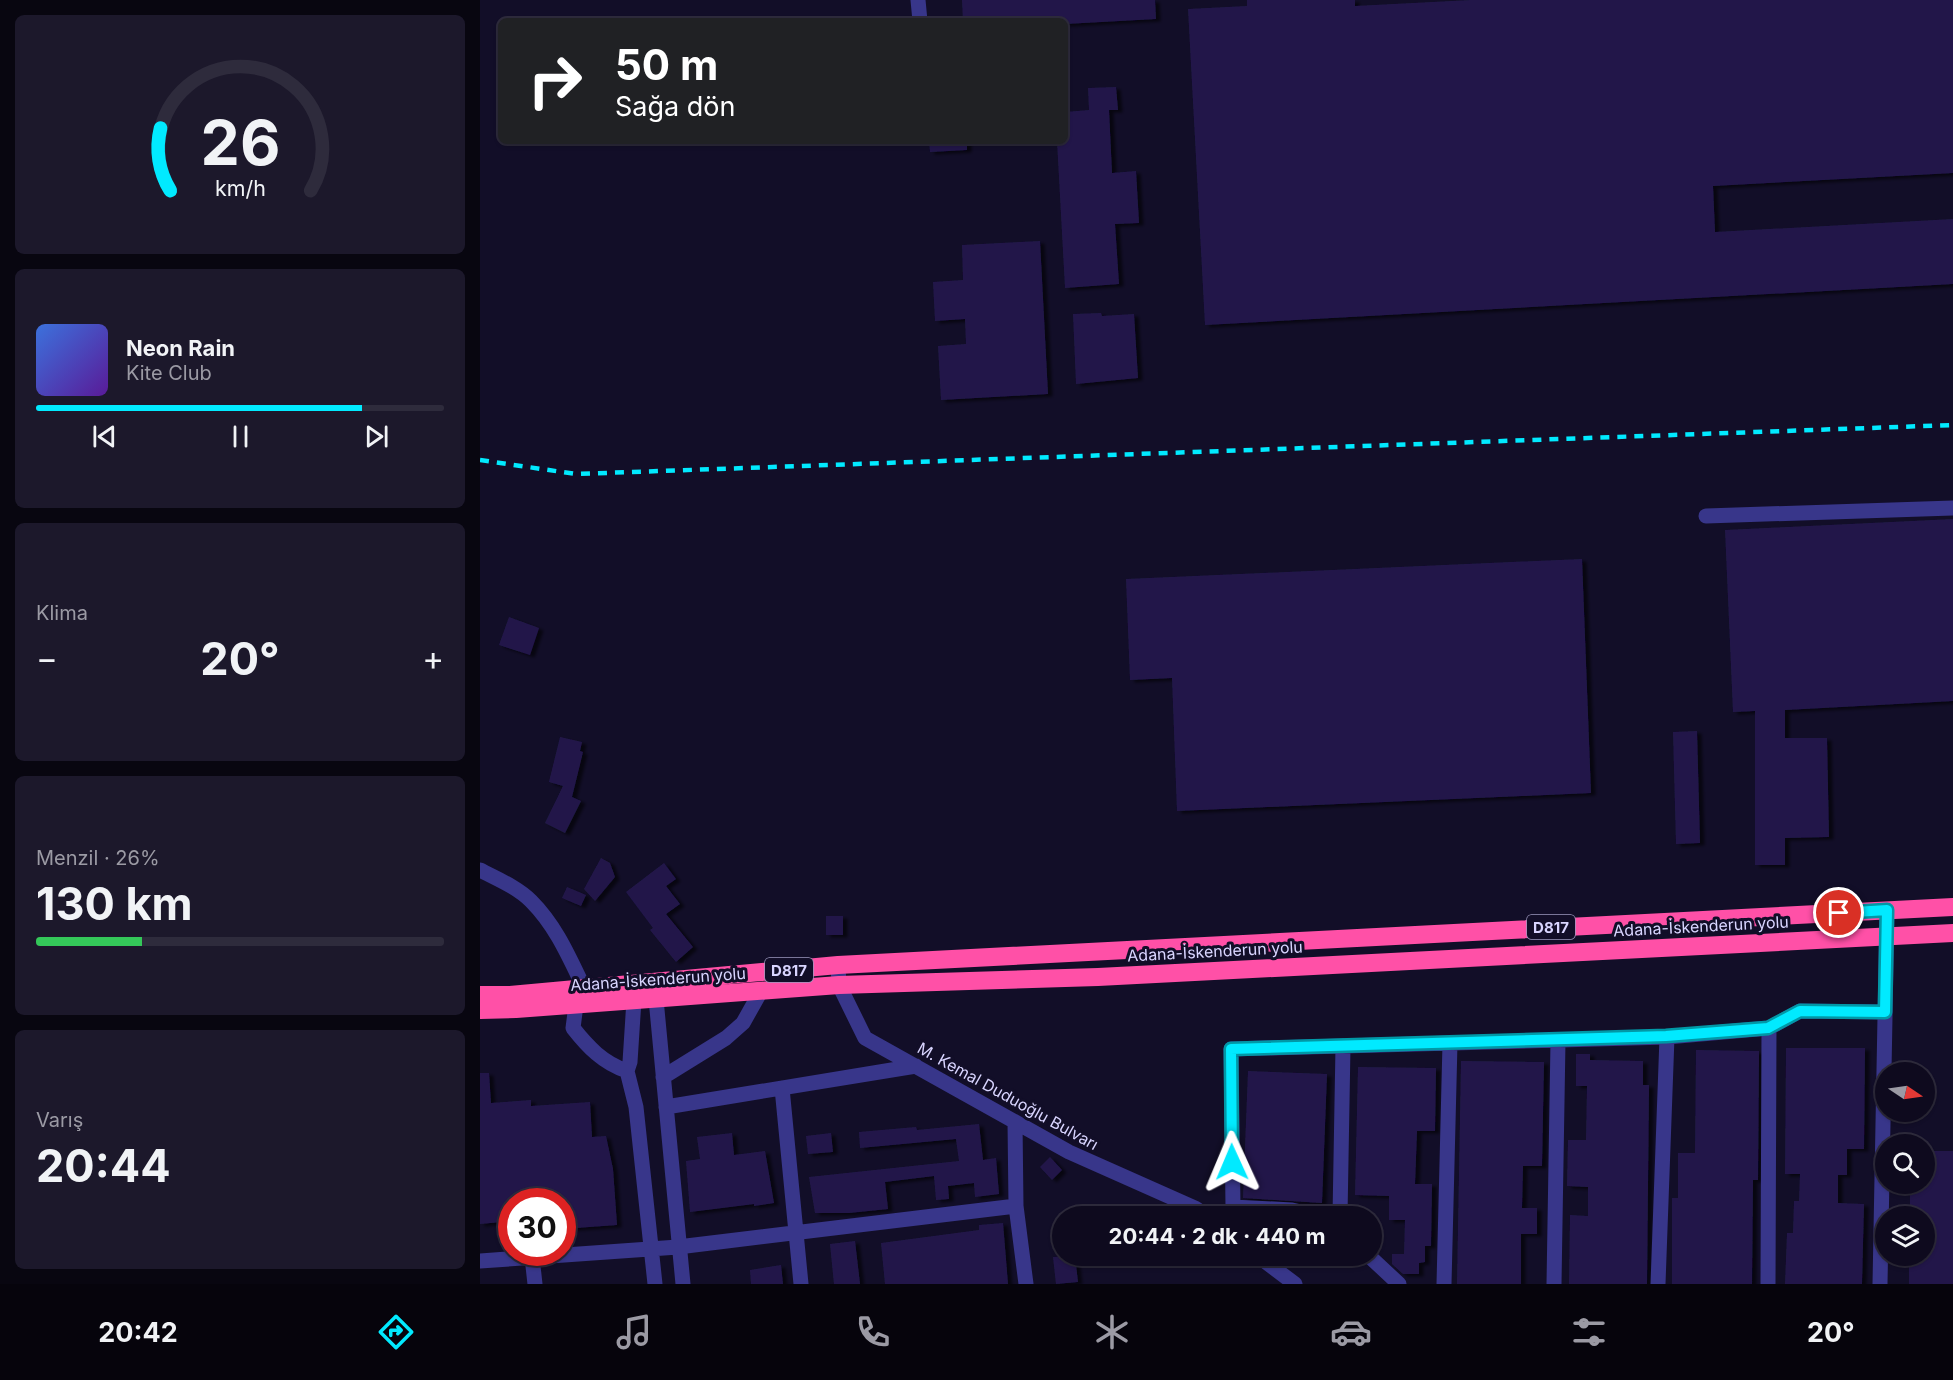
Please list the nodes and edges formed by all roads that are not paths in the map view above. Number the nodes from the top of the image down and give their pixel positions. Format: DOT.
graph roads {
  1 [pos="918,0"];
  2 [pos="920,18"];
  3 [pos="1953,508"];
  4 [pos="1706,516"];
  5 [pos="480,870"];
  6 [pos="1953,907"];
  7 [pos="1887,910"];
  8 [pos="1953,933"];
  9 [pos="1887,936"];
  10 [pos="838,965"];
  11 [pos="839,986"];
  12 [pos="584,988"];
  13 [pos="761,991"];
  14 [pos="480,995"];
  15 [pos="656,999"];
  16 [pos="634,1000"];
  17 [pos="576,1005"];
  18 [pos="480,1010"];
  19 [pos="1885,1012"];
  20 [pos="1768,1028"];
  21 [pos="1666,1036"];
  22 [pos="1558,1041"];
  23 [pos="1450,1043"];
  24 [pos="1343,1046"];
  25 [pos="916,1066"];
  26 [pos="627,1071"];
  27 [pos="663,1077"];
  28 [pos="782,1088"];
  29 [pos="666,1107"];
  30 [pos="1015,1122"];
  31 [pos="1016,1206"];
  32 [pos="1190,1206"];
  33 [pos="1233,1206"];
  34 [pos="1340,1206"];
  35 [pos="795,1233"];
  36 [pos="678,1247"];
  37 [pos="650,1249"];
  38 [pos="576,1254"];
  39 [pos="498,1260"];
  40 [pos="480,1261"];
  41 [pos="533,1266"];
  42 [pos="1271,1266"];
  43 [pos="1380,1266"];
  44 [pos="535,1284"];
  45 [pos="655,1284"];
  46 [pos="683,1284"];
  47 [pos="801,1284"];
  48 [pos="1026,1284"];
  49 [pos="1295,1284"];
  50 [pos="1400,1284"];
  51 [pos="1444,1284"];
  52 [pos="1554,1284"];
  53 [pos="1658,1284"];
  54 [pos="1768,1284"];
  55 [pos="1880,1284"];
  1 -- 2 [label="street"];
  3 -- 4 [label="street"];
  5 -- 12 [label="street"];
  6 -- 7 [label="highway, D817"];
  7 -- 9 [label="street"];
  7 -- 10 [label="highway, D817"];
  8 -- 9 [label="highway, Adana-İskenderun yolu / D817"];
  9 -- 11 [label="highway, Adana-İskenderun yolu / D817"];
  9 -- 19 [label="street"];
  10 -- 11 [label="street, M. Kemal Duduoğlu Bulvarı"];
  10 -- 12 [label="highway, D817"];
  11 -- 13 [label="highway, Adana-İskenderun yolu / D817"];
  11 -- 25 [label="street, M. Kemal Duduoğlu Bulvarı"];
  12 -- 14 [label="highway, D817"];
  13 -- 15 [label="highway, Adana-İskenderun yolu / D817"];
  13 -- 27 [label="street"];
  15 -- 16 [label="highway, Adana-İskenderun yolu / D817"];
  15 -- 27 [label="street"];
  16 -- 17 [label="highway, Adana-İskenderun yolu / D817"];
  16 -- 26 [label="street"];
  17 -- 18 [label="highway, Adana-İskenderun yolu / D817"];
  17 -- 26 [label="street"];
  19 -- 20 [label="street"];
  19 -- 55 [label="street"];
  20 -- 21 [label="street"];
  20 -- 54 [label="street"];
  21 -- 22 [label="street"];
  21 -- 53 [label="street"];
  22 -- 23 [label="street"];
  22 -- 52 [label="street"];
  23 -- 24 [label="street"];
  23 -- 51 [label="street"];
  24 -- 33 [label="street"];
  24 -- 34 [label="street"];
  25 -- 28 [label="street"];
  25 -- 30 [label="street, M. Kemal Duduoğlu Bulvarı"];
  26 -- 37 [label="street"];
  27 -- 29 [label="street"];
  28 -- 29 [label="street"];
  28 -- 35 [label="street"];
  29 -- 36 [label="street"];
  30 -- 31 [label="street"];
  30 -- 32 [label="street, M. Kemal Duduoğlu Bulvarı"];
  31 -- 35 [label="street"];
  31 -- 48 [label="street"];
  35 -- 36 [label="street"];
  35 -- 47 [label="street"];
  36 -- 37 [label="street"];
  36 -- 46 [label="street"];
  37 -- 38 [label="street"];
  37 -- 45 [label="street"];
  39 -- 40 [label="street"];
  41 -- 44 [label="street"];
  42 -- 49 [label="street"];
  43 -- 50 [label="street"];
}
